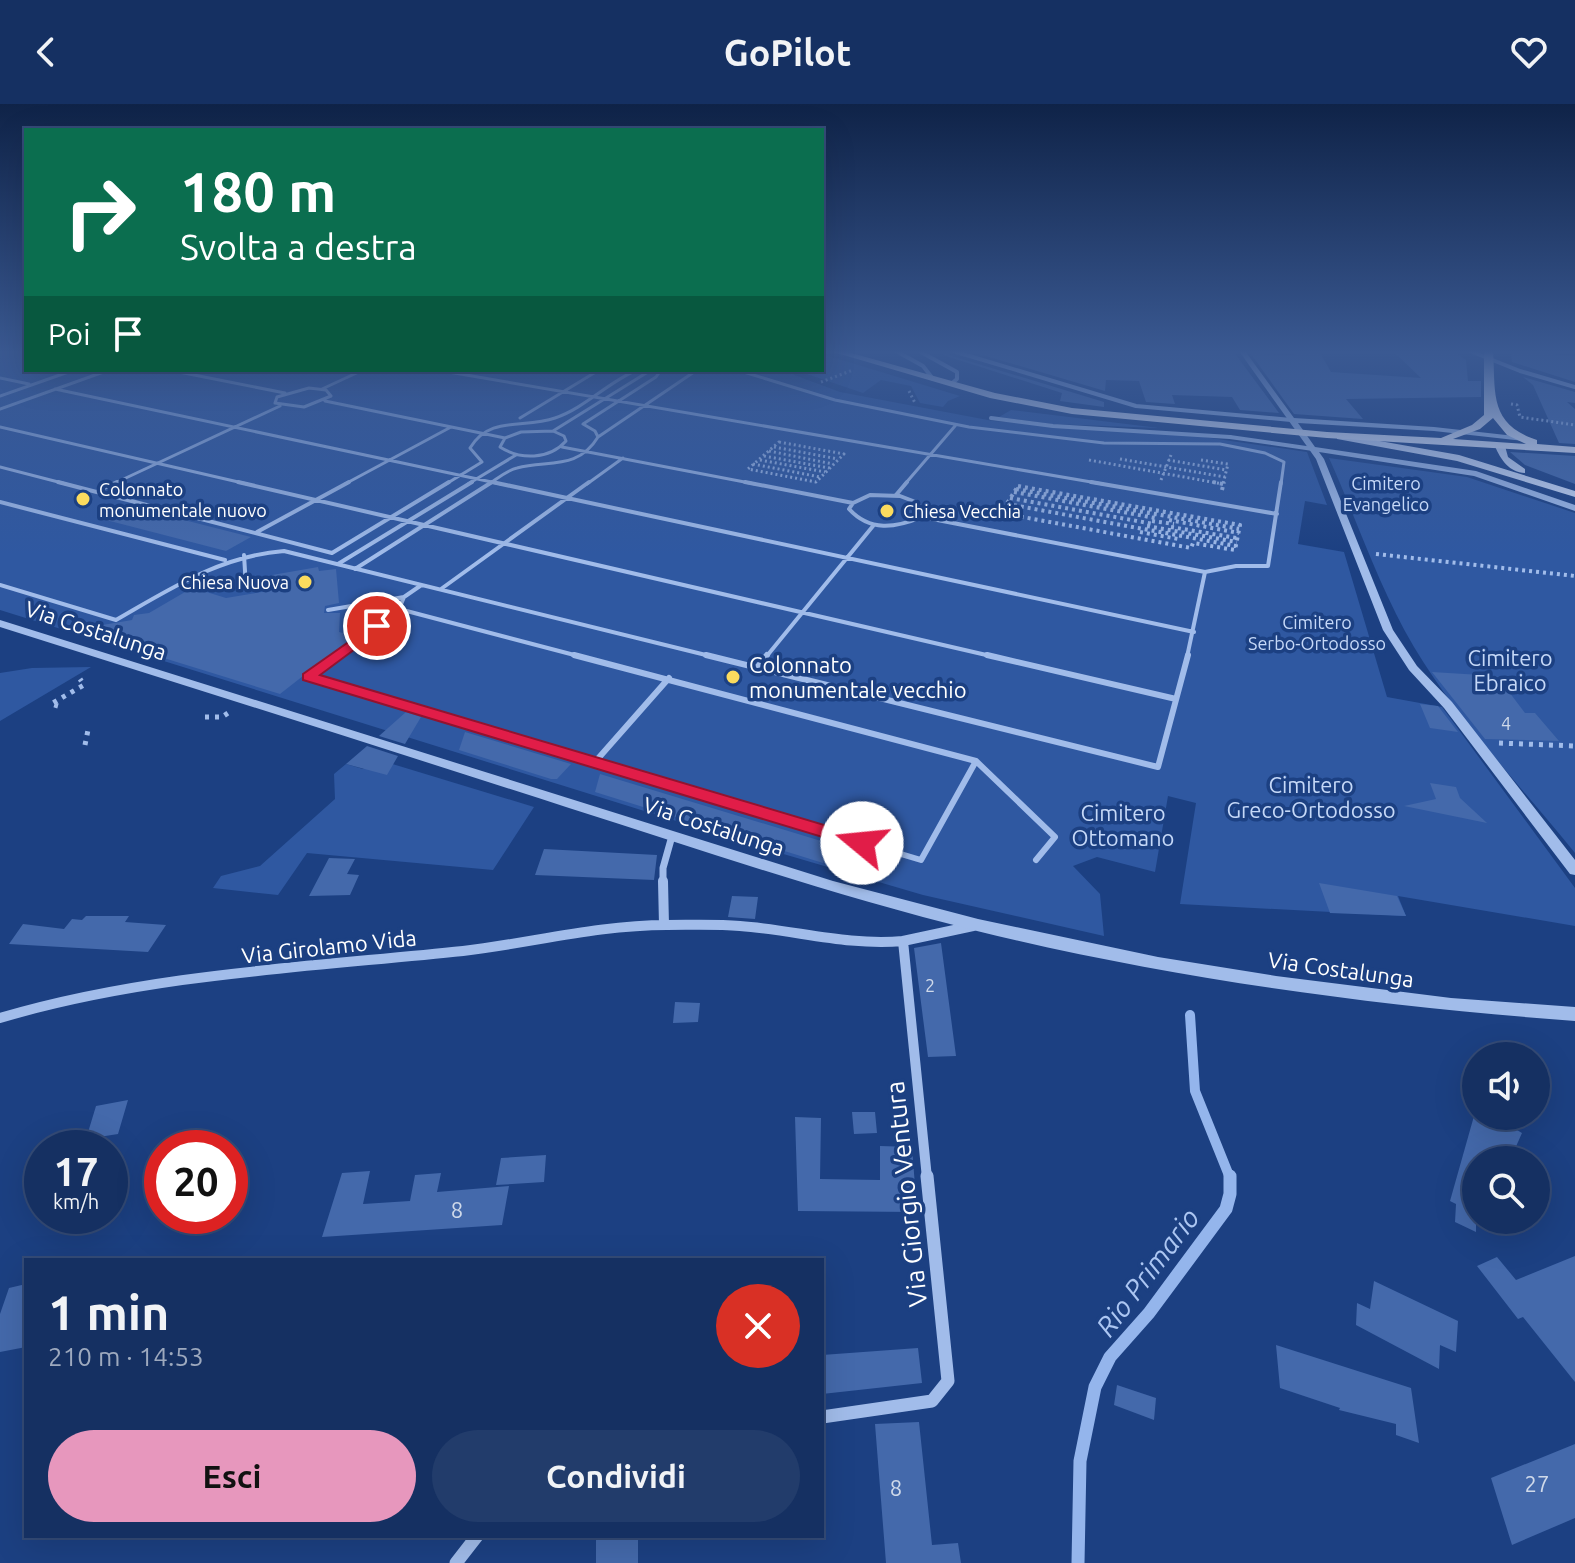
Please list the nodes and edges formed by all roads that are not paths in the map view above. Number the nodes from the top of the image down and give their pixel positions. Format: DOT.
graph roads {
  1 [pos="197,419"];
  2 [pos="251,419"];
  3 [pos="413,419"];
  4 [pos="519,419"];
  5 [pos="540,419"];
  6 [pos="572,419"];
  7 [pos="591,419"];
  8 [pos="625,419"];
  9 [pos="721,419"];
  10 [pos="923,419"];
  11 [pos="999,419"];
  12 [pos="1158,419"];
  13 [pos="1264,419"];
  14 [pos="1291,419"];
  15 [pos="1486,419"];
  16 [pos="1494,419"];
  17 [pos="1498,419"];
  18 [pos="516,421"];
  19 [pos="1293,422"];
  20 [pos="955,426"];
  21 [pos="0,427"];
  22 [pos="234,427"];
  23 [pos="451,427"];
  24 [pos="553,431"];
  25 [pos="1465,432"];
  26 [pos="481,433"];
  27 [pos="1327,435"];
  28 [pos="598,437"];
  29 [pos="1230,437"];
  30 [pos="505,438"];
  31 [pos="1524,439"];
  32 [pos="1498,440"];
  33 [pos="1431,441"];
  34 [pos="1310,446"];
  35 [pos="562,447"];
  36 [pos="1570,450"];
  37 [pos="589,452"];
  38 [pos="516,455"];
  39 [pos="930,455"];
  40 [pos="623,458"];
  41 [pos="389,460"];
  42 [pos="157,463"];
  43 [pos="0,467"];
  44 [pos="1519,470"];
  45 [pos="460,475"];
  46 [pos="476,479"];
  47 [pos="492,482"];
  48 [pos="97,491"];
  49 [pos="1575,493"];
  50 [pos="896,495"];
  51 [pos="567,498"];
  52 [pos="316,500"];
  53 [pos="853,503"];
  54 [pos="0,505"];
  55 [pos="1575,508"];
  56 [pos="1277,514"];
  57 [pos="391,517"];
  58 [pos="922,517"];
  59 [pos="407,521"];
  60 [pos="424,525"];
  61 [pos="873,526"];
  62 [pos="257,533"];
  63 [pos="504,544"];
  64 [pos="244,555"];
  65 [pos="847,558"];
  66 [pos="225,560"];
  67 [pos="337,564"];
  68 [pos="355,569"];
  69 [pos="1205,572"];
  70 [pos="0,585"];
  71 [pos="420,586"];
  72 [pos="246,587"];
  73 [pos="441,589"];
  74 [pos="404,597"];
  75 [pos="399,609"];
  76 [pos="328,610"];
  77 [pos="802,613"];
  78 [pos="0,623"];
  79 [pos="1194,632"];
  80 [pos="756,669"];
  81 [pos="669,678"];
  82 [pos="1176,699"];
  83 [pos="976,761"];
  84 [pos="595,762"];
  85 [pos="672,836"];
  86 [pos="1036,860"];
  87 [pos="1575,870"];
  88 [pos="664,925"];
  89 [pos="978,925"];
  90 [pos="903,941"];
  91 [pos="1575,1014"];
  92 [pos="0,1018"];
  93 [pos="824,1417"];
  94 [pos="475,1538"];
  95 [pos="456,1563"];
  1 -- 22 [label="lane"];
  2 -- 22 [label="lane"];
  3 -- 23 [label="lane"];
  4 -- 18 [label="lane"];
  5 -- 18 [label="lane"];
  6 -- 24 [label="lane"];
  7 -- 28 [label="lane"];
  8 -- 28 [label="lane"];
  9 -- 39 [label="lane"];
  10 -- 20 [label="lane"];
  11 -- 29 [label="street"];
  12 -- 27 [label="main road"];
  13 -- 19 [label="street"];
  14 -- 19 [label="street"];
  15 -- 25 [label="main road"];
  16 -- 32 [label="main road"];
  17 -- 31 [label="main road"];
  18 -- 26 [label="lane"];
  19 -- 25 [label="street"];
  19 -- 34 [label="street"];
  20 -- 39 [label="lane"];
  20 -- 56 [label="lane"];
  21 -- 42 [label="lane"];
  22 -- 41 [label="lane"];
  22 -- 42 [label="lane"];
  23 -- 26 [label="lane"];
  23 -- 41 [label="lane"];
  24 -- 30 [label="lane"];
  24 -- 35 [label="lane"];
  25 -- 32 [label="street"];
  25 -- 33 [label="main road"];
  26 -- 30 [label="lane"];
  26 -- 45 [label="lane"];
  27 -- 33 [label="main road"];
  27 -- 49 [label="main road"];
  28 -- 37 [label="lane"];
  29 -- 34 [label="street"];
  30 -- 38 [label="lane"];
  31 -- 32 [label="street"];
  31 -- 36 [label="main road"];
  32 -- 33 [label="main road"];
  32 -- 36 [label="main road"];
  32 -- 44 [label="main road"];
  33 -- 44 [label="main road"];
  34 -- 55 [label="street"];
  34 -- 87 [label="street"];
  35 -- 37 [label="lane"];
  35 -- 38 [label="lane"];
  37 -- 40 [label="lane"];
  37 -- 47 [label="lane"];
  38 -- 46 [label="lane"];
  39 -- 50 [label="lane"];
  39 -- 56 [label="lane"];
  40 -- 51 [label="lane"];
  40 -- 53 [label="lane"];
  41 -- 45 [label="lane"];
  41 -- 52 [label="lane"];
  42 -- 48 [label="lane"];
  42 -- 52 [label="lane"];
  43 -- 48 [label="lane"];
  44 -- 49 [label="main road"];
  45 -- 46 [label="lane"];
  45 -- 57 [label="lane"];
  46 -- 47 [label="lane"];
  46 -- 59 [label="lane"];
  47 -- 51 [label="lane"];
  47 -- 60 [label="lane"];
  48 -- 62 [label="lane"];
  50 -- 53 [label="lane"];
  50 -- 58 [label="lane"];
  51 -- 63 [label="lane"];
  51 -- 65 [label="lane"];
  52 -- 57 [label="lane"];
  52 -- 62 [label="lane"];
  53 -- 61 [label="lane"];
  54 -- 66 [label="lane"];
  56 -- 69 [label="lane"];
  57 -- 59 [label="lane"];
  57 -- 62 [label="lane"];
  58 -- 61 [label="lane"];
  58 -- 69 [label="lane"];
  59 -- 60 [label="lane"];
  59 -- 67 [label="lane"];
  60 -- 63 [label="lane"];
  60 -- 68 [label="lane"];
  61 -- 65 [label="lane"];
  63 -- 73 [label="lane"];
  63 -- 77 [label="lane"];
  64 -- 66 [label="lane"];
  64 -- 67 [label="lane"];
  64 -- 72 [label="lane"];
  65 -- 77 [label="lane"];
  65 -- 79 [label="lane"];
  66 -- 70 [label="lane"];
  67 -- 68 [label="lane"];
  68 -- 71 [label="lane"];
  69 -- 79 [label="lane"];
  71 -- 73 [label="lane"];
  71 -- 74 [label="lane"];
  73 -- 80 [label="lane"];
  74 -- 75 [label="lane"];
  74 -- 76 [label="lane"];
  75 -- 81 [label="lane"];
  75 -- 84 [label="lane"];
  77 -- 80 [label="lane"];
  77 -- 82 [label="lane"];
  78 -- 85 [label="street, Via Costalunga"];
  79 -- 82 [label="lane"];
  80 -- 82 [label="lane"];
  81 -- 83 [label="lane"];
  81 -- 84 [label="lane"];
  83 -- 84 [label="lane"];
  83 -- 86 [label="lane"];
  85 -- 88 [label="street"];
  85 -- 89 [label="street, Via Costalunga"];
  88 -- 90 [label="street, Via Girolamo Vida"];
  88 -- 92 [label="street, Via Girolamo Vida"];
  89 -- 90 [label="street"];
  89 -- 91 [label="street, Via Costalunga"];
  90 -- 93 [label="street, Via Giorgio Ventura"];
  94 -- 95 [label="street"];
}
